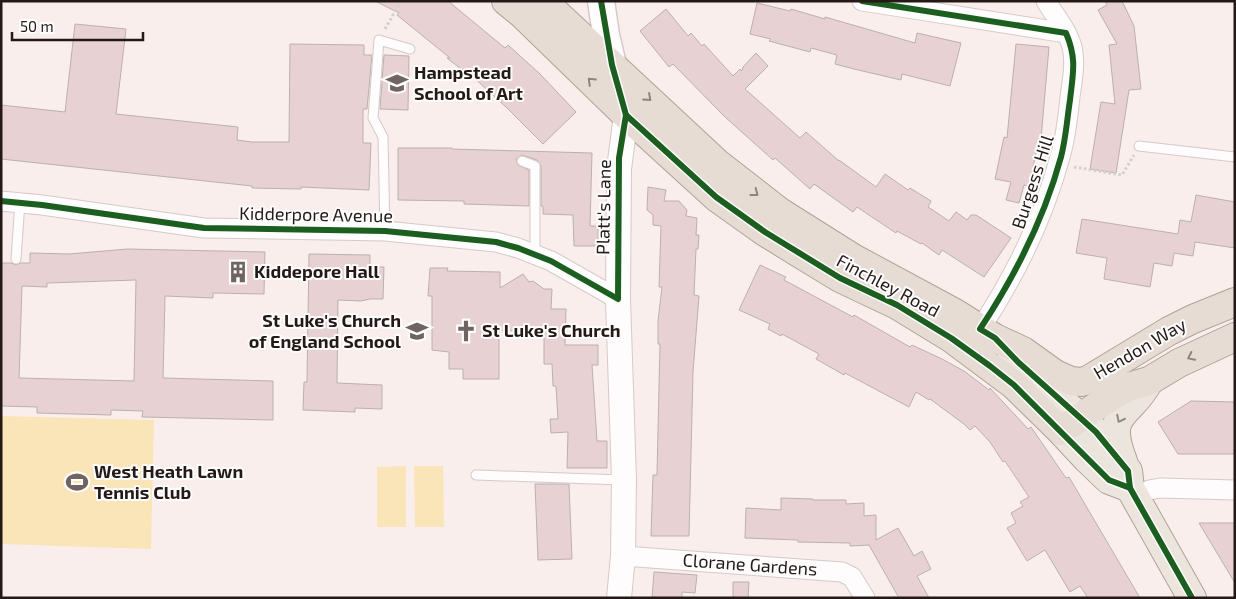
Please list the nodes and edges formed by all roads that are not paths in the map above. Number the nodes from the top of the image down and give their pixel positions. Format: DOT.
graph roads {
  1 [pos="506,1"];
  2 [pos="543,1"];
  3 [pos="601,1"];
  4 [pos="862,1"];
  5 [pos="1046,1"];
  6 [pos="1066,33"];
  7 [pos="410,49"];
  8 [pos="612,65"];
  9 [pos="626,115"];
  10 [pos="1139,146"];
  11 [pos="1235,157"];
  12 [pos="522,161"];
  13 [pos="1,201"];
  14 [pos="20,202"];
  15 [pos="385,231"];
  16 [pos="535,255"];
  17 [pos="16,259"];
  18 [pos="618,300"];
  19 [pos="1235,302"];
  20 [pos="987,333"];
  21 [pos="1235,338"];
  22 [pos="1149,380"];
  23 [pos="1081,382"];
  24 [pos="1062,416"];
  25 [pos="476,475"];
  26 [pos="624,480"];
  27 [pos="1131,486"];
  28 [pos="1235,490"];
  29 [pos="623,556"];
  30 [pos="619,598"];
  31 [pos="865,598"];
  32 [pos="1192,598"];
  9 -- 1 [label="highway, Finchley Road, one-way"];
  2 -- 8 [label="highway, Finchley Road"];
  3 -- 8 [label="main road"];
  4 -- 6 [label="street"];
  5 -- 6 [label="street, Burgess Hill"];
  6 -- 20 [label="street, Burgess Hill"];
  7 -- 15 [label="lane"];
  8 -- 9 [label="main road"];
  8 -- 20 [label="highway, Finchley Road, one-way"];
  9 -- 18 [label="street, Platt's Lane"];
  9 -- 24 [label="highway, Finchley Road"];
  10 -- 11 [label="lane"];
  12 -- 16 [label="lane"];
  13 -- 14 [label="street, Kidderpore Avenue"];
  14 -- 15 [label="street, Kidderpore Avenue"];
  14 -- 17 [label="lane"];
  15 -- 16 [label="street, Kidderpore Avenue"];
  16 -- 18 [label="street, Kidderpore Avenue"];
  18 -- 26 [label="street, Platt's Lane"];
  19 -- 23 [label="highway, Hendon Way"];
  20 -- 23 [label="highway, Hendon Way"];
  20 -- 24 [label="main road, Finchley Road"];
  21 -- 22 [label="highway, Hendon Way, one-way"];
  22 -- 24 [label="highway, Hendon Way"];
  22 -- 27 [label="main road, one-way"];
  23 -- 24 [label="highway"];
  24 -- 27 [label="main road, Finchley Road"];
  25 -- 26 [label="lane"];
  26 -- 29 [label="street, Platt's Lane"];
  27 -- 28 [label="street"];
  27 -- 32 [label="main road, Finchley Road"];
  29 -- 30 [label="street, Platt's Lane"];
  29 -- 31 [label="street, Clorane Gardens"];
}
